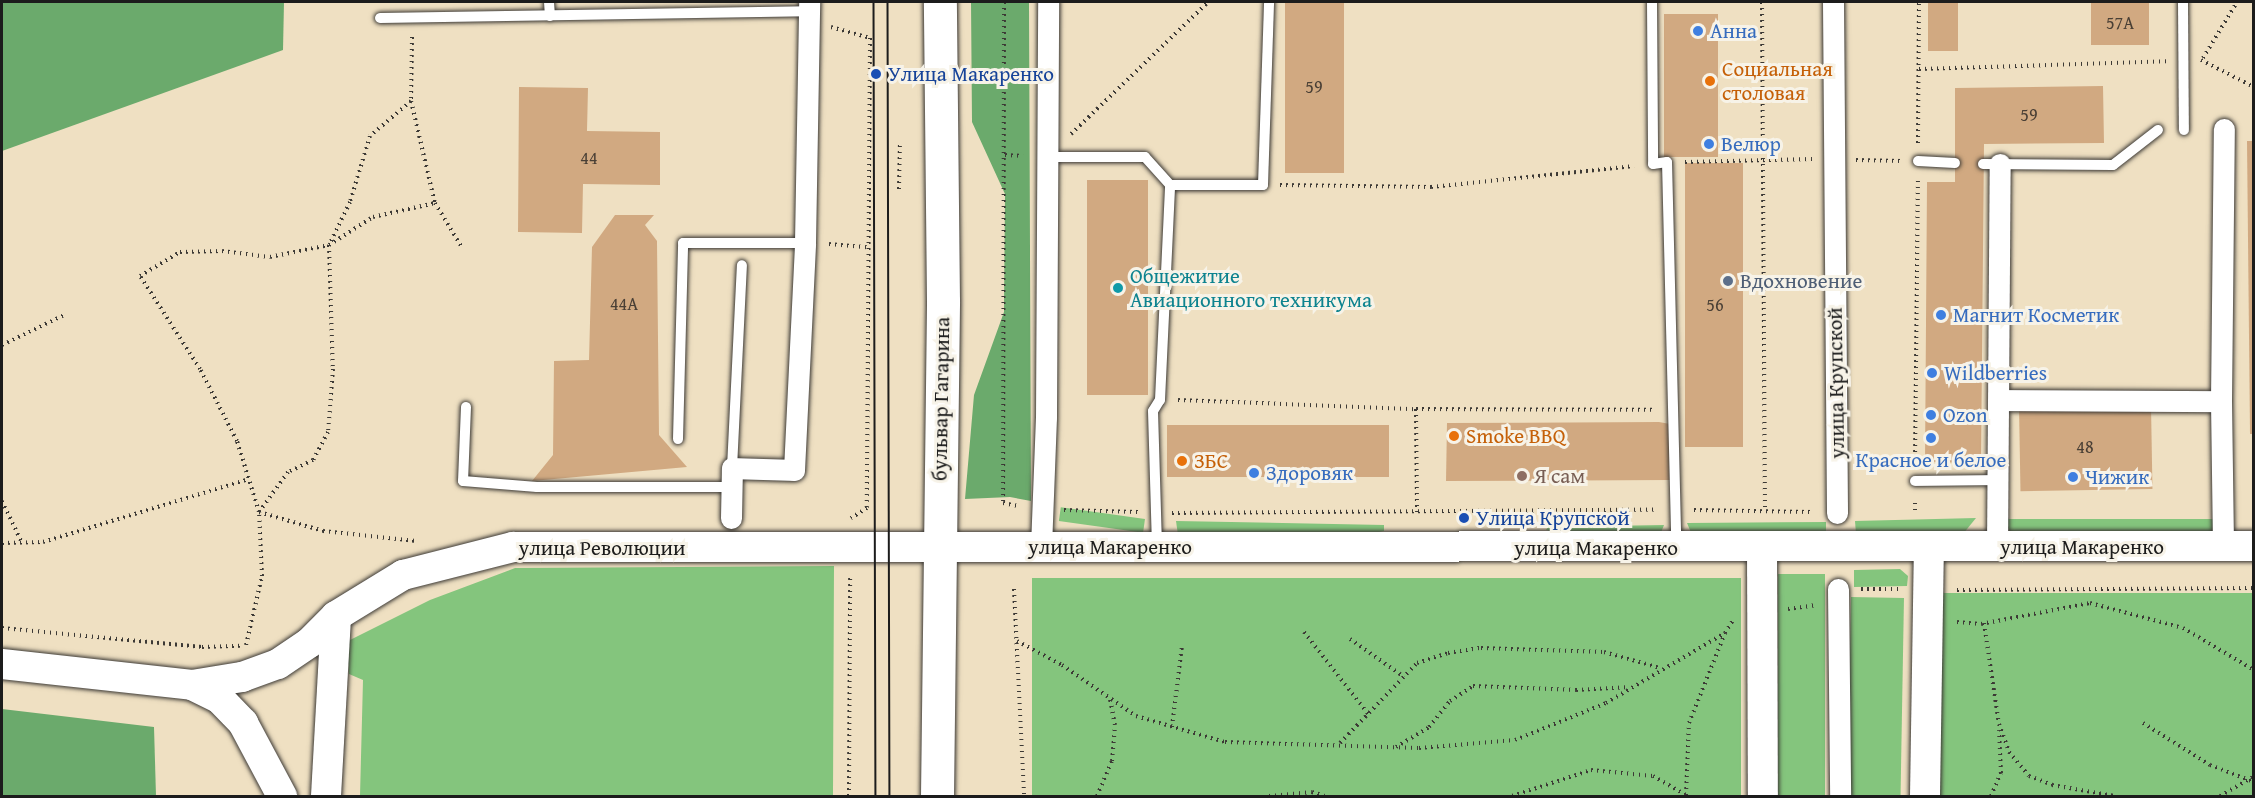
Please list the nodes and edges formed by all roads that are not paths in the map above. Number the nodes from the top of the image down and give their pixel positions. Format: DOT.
graph roads {
  1 [pos="549,2"];
  2 [pos="940,2"];
  3 [pos="1048,2"];
  4 [pos="1269,2"];
  5 [pos="1652,2"];
  6 [pos="1833,2"];
  7 [pos="2183,2"];
  8 [pos="808,11"];
  9 [pos="550,16"];
  10 [pos="380,18"];
  11 [pos="2224,129"];
  12 [pos="2158,130"];
  13 [pos="2184,130"];
  14 [pos="1048,157"];
  15 [pos="1918,161"];
  16 [pos="1956,163"];
  17 [pos="1992,164"];
  18 [pos="1170,185"];
  19 [pos="805,243"];
  20 [pos="742,265"];
  21 [pos="1998,400"];
  22 [pos="2221,401"];
  23 [pos="466,407"];
  24 [pos="678,439"];
  25 [pos="732,478"];
  26 [pos="1998,480"];
  27 [pos="1915,481"];
  28 [pos="1838,513"];
  29 [pos="731,518"];
  30 [pos="1157,546"];
  31 [pos="2253,546"];
  32 [pos="1041,547"];
  33 [pos="1929,547"];
  34 [pos="2223,547"];
  35 [pos="1676,548"];
  36 [pos="1997,548"];
  37 [pos="939,549"];
  38 [pos="1762,549"];
  39 [pos="1838,596"];
  40 [pos="336,616"];
  41 [pos="2,664"];
  42 [pos="192,685"];
  43 [pos="282,796"];
  44 [pos="326,796"];
  45 [pos="937,796"];
  46 [pos="1763,796"];
  47 [pos="1840,796"];
  48 [pos="1925,796"];
  1 -- 9 [label="lane"];
  2 -- 37 [label="main road, бульвар Гагарина"];
  3 -- 14 [label="street"];
  4 -- 18 [label="lane"];
  5 -- 35 [label="lane"];
  6 -- 28 [label="street, улица Крупской"];
  7 -- 13 [label="lane"];
  8 -- 9 [label="lane"];
  8 -- 19 [label="street"];
  9 -- 10 [label="lane"];
  11 -- 22 [label="street"];
  12 -- 17 [label="lane"];
  14 -- 18 [label="lane"];
  14 -- 32 [label="street"];
  15 -- 16 [label="lane"];
  17 -- 21 [label="street"];
  18 -- 30 [label="lane"];
  19 -- 24 [label="lane"];
  19 -- 25 [label="street"];
  20 -- 25 [label="lane"];
  21 -- 22 [label="street"];
  21 -- 26 [label="street"];
  22 -- 34 [label="street"];
  23 -- 25 [label="lane"];
  25 -- 29 [label="street"];
  26 -- 27 [label="lane"];
  26 -- 36 [label="street"];
  30 -- 32 [label="main road, улица Макаренко"];
  30 -- 35 [label="main road, улица Макаренко"];
  31 -- 34 [label="main road, улица Макаренко"];
  32 -- 37 [label="main road, улица Макаренко"];
  33 -- 36 [label="main road, улица Макаренко"];
  33 -- 38 [label="main road, улица Макаренко"];
  33 -- 48 [label="main road"];
  34 -- 36 [label="main road, улица Макаренко"];
  35 -- 38 [label="main road, улица Макаренко"];
  37 -- 40 [label="main road, улица Революции"];
  37 -- 45 [label="main road, бульвар Гагарина"];
  38 -- 46 [label="main road"];
  39 -- 47 [label="street"];
  40 -- 42 [label="main road, улица Революции"];
  40 -- 44 [label="main road"];
  41 -- 42 [label="main road, улица Революции"];
  42 -- 43 [label="main road, улица Революции"];
}
